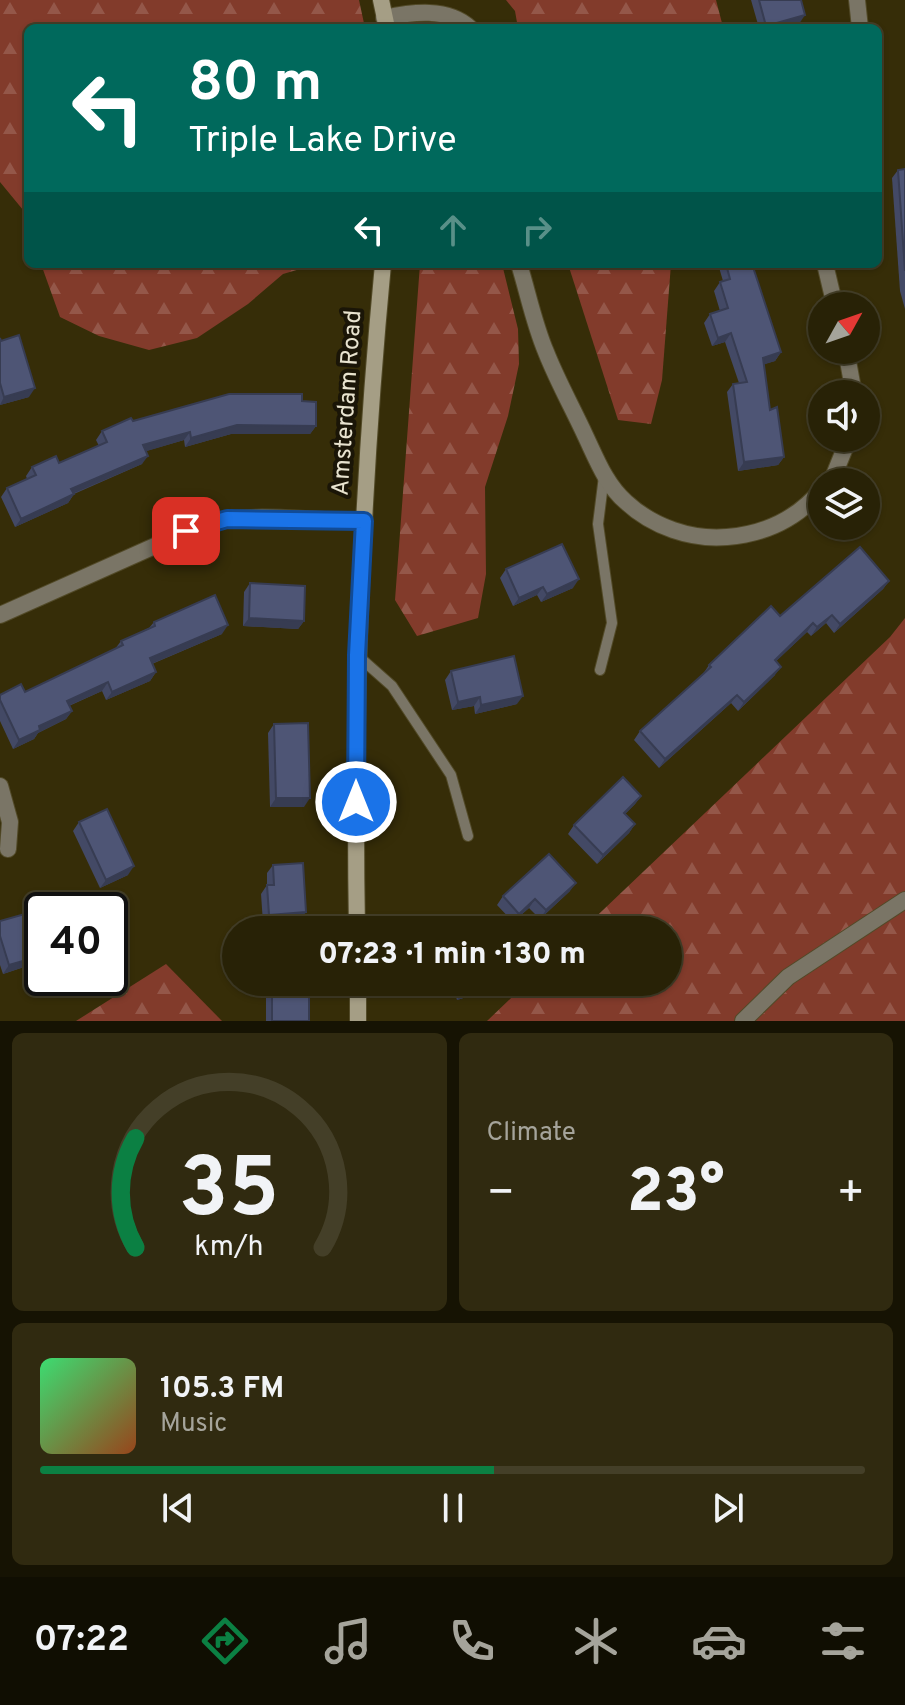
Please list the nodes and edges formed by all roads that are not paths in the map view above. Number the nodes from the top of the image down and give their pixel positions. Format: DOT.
graph roads {
  1 [pos="381,0"];
  2 [pos="857,0"];
  3 [pos="385,23"];
  4 [pos="466,24"];
  5 [pos="860,24"];
  6 [pos="383,268"];
  7 [pos="520,268"];
  8 [pos="826,268"];
  9 [pos="832,292"];
  10 [pos="604,476"];
  11 [pos="808,506"];
  12 [pos="364,521"];
  13 [pos="0,615"];
  14 [pos="357,655"];
  15 [pos="600,670"];
  16 [pos="0,786"];
  17 [pos="468,836"];
  18 [pos="8,849"];
  19 [pos="905,900"];
  20 [pos="357,916"];
  21 [pos="358,996"];
  22 [pos="358,1021"];
  23 [pos="743,1021"];
  1 -- 3 [label="street"];
  2 -- 5 [label="street"];
  3 -- 4 [label="street"];
  6 -- 12 [label="street, Amsterdam Road"];
  7 -- 10 [label="street"];
  8 -- 9 [label="street"];
  10 -- 11 [label="street"];
  10 -- 15 [label="lane"];
  12 -- 13 [label="street"];
  12 -- 14 [label="street, Amsterdam Road"];
  14 -- 17 [label="lane"];
  14 -- 20 [label="street, Amsterdam Road"];
  16 -- 18 [label="street"];
  19 -- 23 [label="street"];
  21 -- 22 [label="street"];
}
